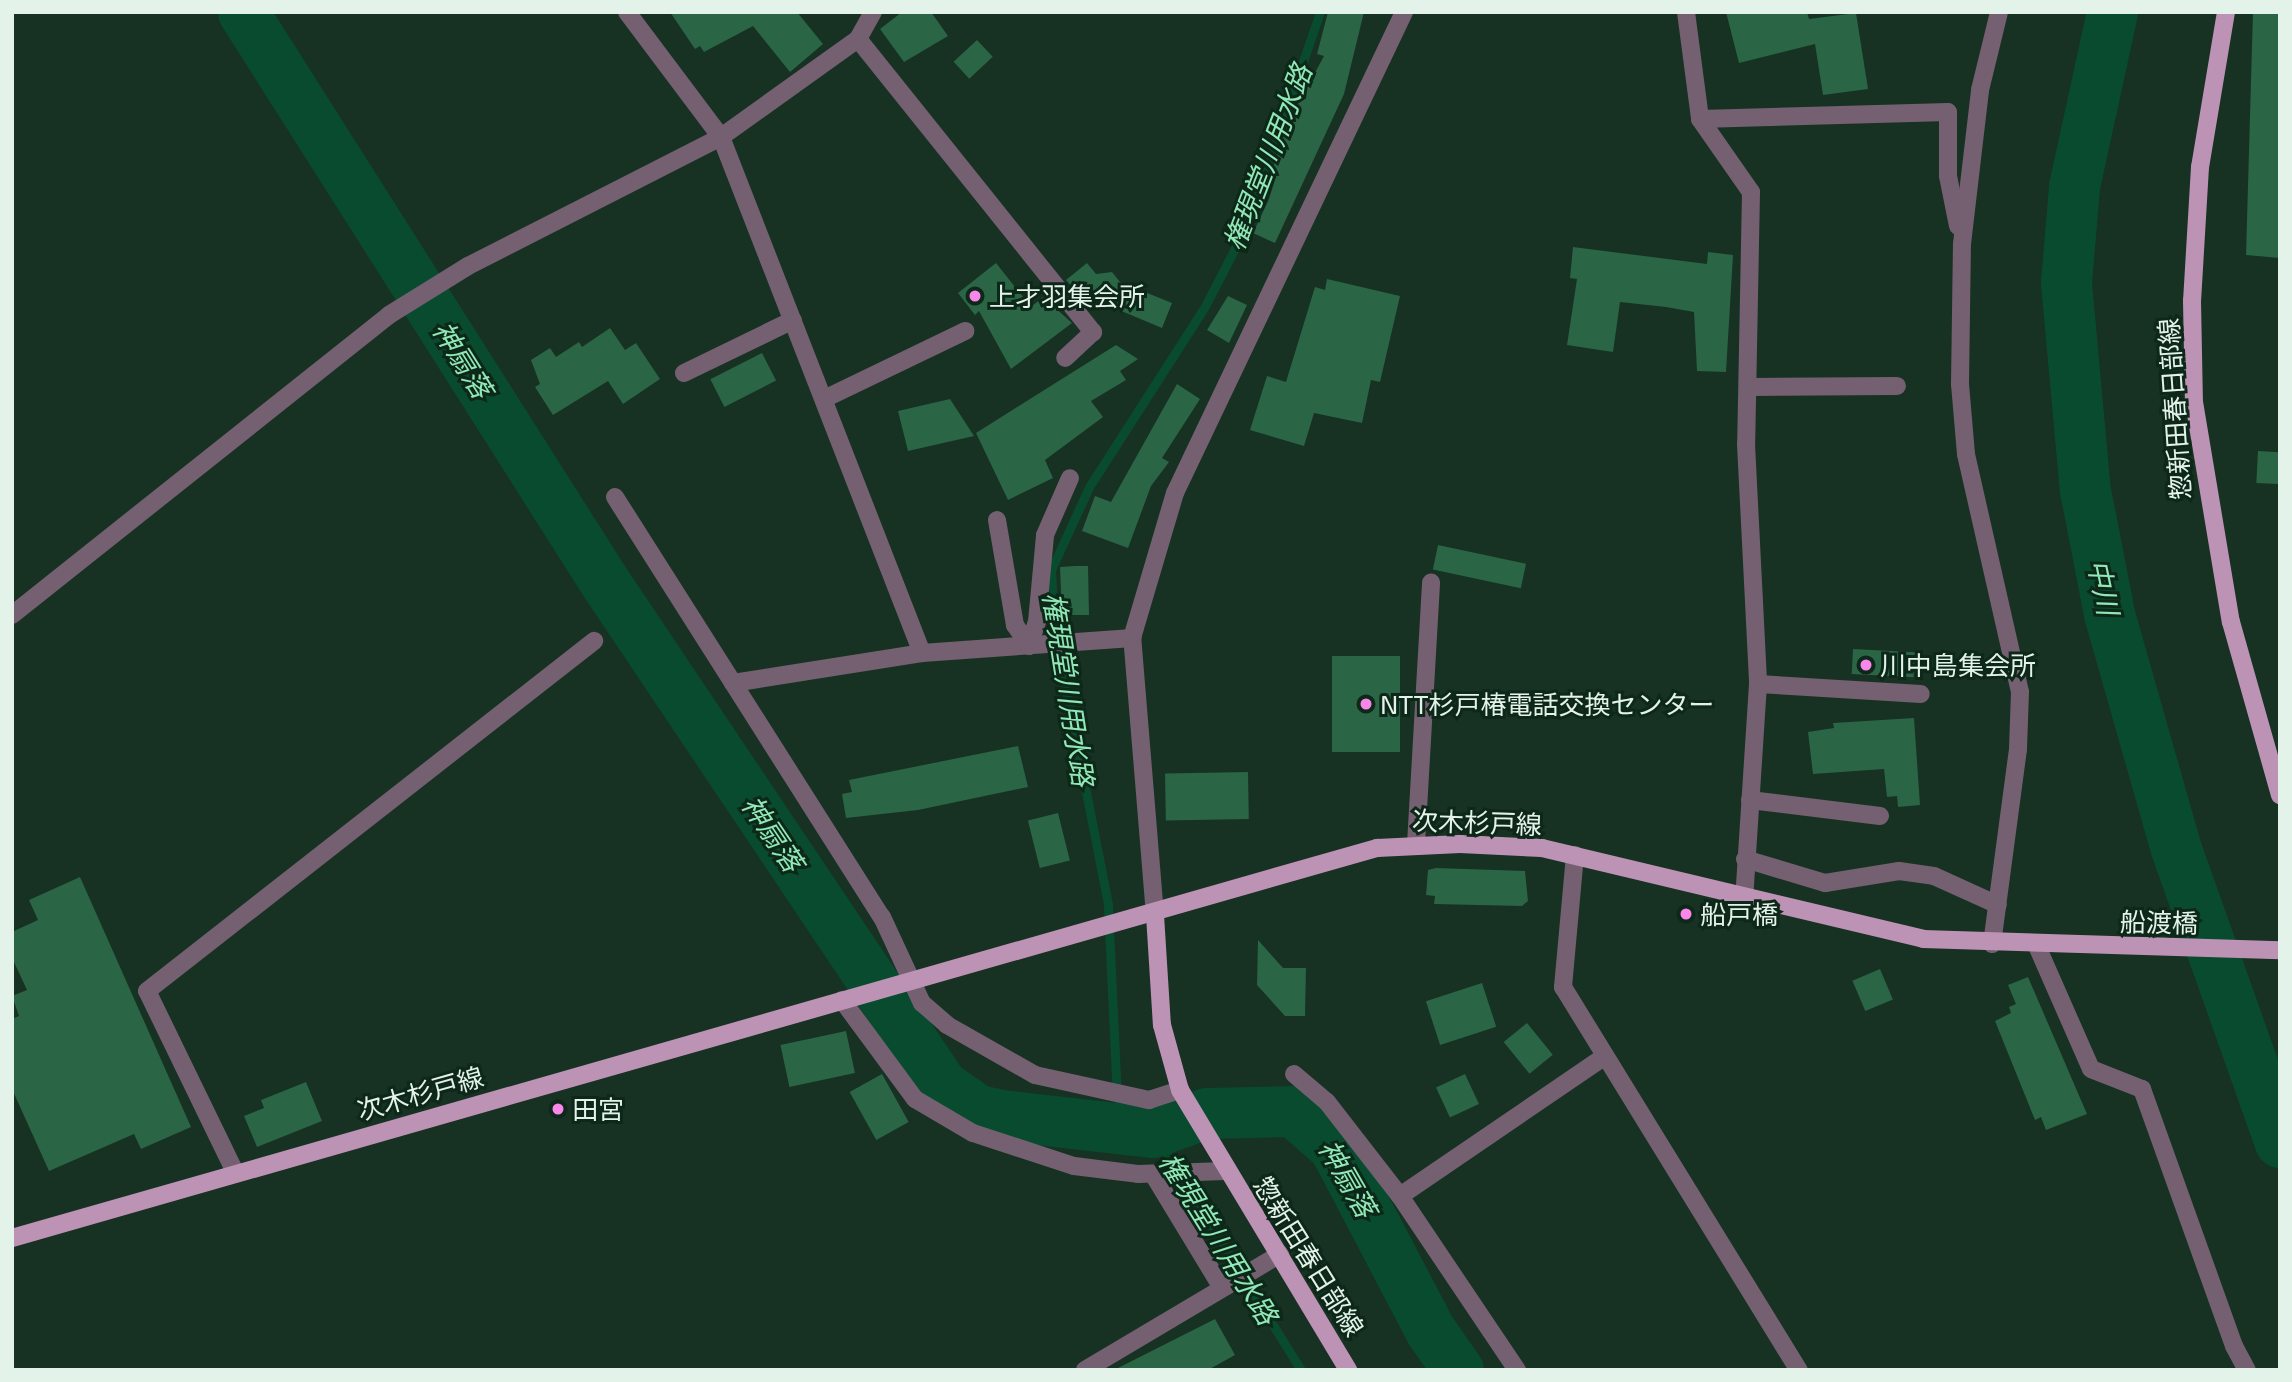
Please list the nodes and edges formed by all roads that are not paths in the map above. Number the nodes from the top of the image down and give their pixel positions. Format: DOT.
graph roads {
  1 [pos="627,12"];
  2 [pos="873,12"];
  3 [pos="1404,12"];
  4 [pos="1686,12"];
  5 [pos="1999,12"];
  6 [pos="2226,12"];
  7 [pos="859,39"];
  8 [pos="1700,119"];
  9 [pos="721,137"];
  10 [pos="1962,244"];
  11 [pos="793,320"];
  12 [pos="965,331"];
  13 [pos="1065,358"];
  14 [pos="684,373"];
  15 [pos="1897,386"];
  16 [pos="1748,387"];
  17 [pos="824,399"];
  18 [pos="1070,478"];
  19 [pos="615,497"];
  20 [pos="996,520"];
  21 [pos="1432,582"];
  22 [pos="12,615"];
  23 [pos="1132,638"];
  24 [pos="594,641"];
  25 [pos="1029,646"];
  26 [pos="922,653"];
  27 [pos="733,682"];
  28 [pos="1758,684"];
  29 [pos="1921,694"];
  30 [pos="2280,795"];
  31 [pos="1749,800"];
  32 [pos="1880,816"];
  33 [pos="1416,845"];
  34 [pos="1575,855"];
  35 [pos="1745,859"];
  36 [pos="1744,899"];
  37 [pos="1998,905"];
  38 [pos="1155,915"];
  39 [pos="1992,944"];
  40 [pos="2043,946"];
  41 [pos="2274,950"];
  42 [pos="911,980"];
  43 [pos="842,1000"];
  44 [pos="1605,1056"];
  45 [pos="1294,1074"];
  46 [pos="1180,1090"];
  47 [pos="1225,1171"];
  48 [pos="235,1172"];
  49 [pos="1153,1174"];
  50 [pos="1400,1196"];
  51 [pos="12,1238"];
  52 [pos="1280,1254"];
  53 [pos="1222,1288"];
  54 [pos="2245,1367"];
  55 [pos="1084,1370"];
  56 [pos="1348,1370"];
  57 [pos="1517,1370"];
  58 [pos="1799,1370"];
  1 -- 9 [label="street"];
  2 -- 7 [label="street"];
  3 -- 23 [label="street"];
  4 -- 8 [label="street"];
  5 -- 10 [label="street"];
  6 -- 30 [label="main road, 惣新田春日部線"];
  7 -- 9 [label="street"];
  7 -- 13 [label="street"];
  8 -- 10 [label="street"];
  8 -- 16 [label="street"];
  9 -- 11 [label="street"];
  9 -- 22 [label="street"];
  10 -- 37 [label="street"];
  11 -- 14 [label="street"];
  11 -- 17 [label="street"];
  12 -- 17 [label="street"];
  15 -- 16 [label="street"];
  16 -- 28 [label="street"];
  17 -- 26 [label="street"];
  18 -- 25 [label="street"];
  19 -- 27 [label="street"];
  20 -- 25 [label="street"];
  21 -- 33 [label="street"];
  23 -- 25 [label="street"];
  23 -- 38 [label="street"];
  24 -- 48 [label="street"];
  25 -- 26 [label="street"];
  26 -- 27 [label="street"];
  27 -- 42 [label="street"];
  28 -- 29 [label="street"];
  28 -- 31 [label="street"];
  31 -- 32 [label="street"];
  31 -- 35 [label="street"];
  33 -- 34 [label="main road, 次木杉戸線"];
  33 -- 38 [label="main road, 次木杉戸線"];
  34 -- 36 [label="main road, 次木杉戸線"];
  34 -- 44 [label="street"];
  35 -- 36 [label="street"];
  35 -- 37 [label="street"];
  36 -- 39 [label="main road, 次木杉戸線"];
  37 -- 39 [label="street"];
  38 -- 42 [label="main road, 次木杉戸線"];
  38 -- 46 [label="main road"];
  39 -- 40 [label="main road, 次木杉戸線"];
  40 -- 41 [label="main road, 船渡橋"];
  40 -- 54 [label="street"];
  42 -- 43 [label="main road, 次木杉戸線"];
  42 -- 46 [label="street"];
  43 -- 48 [label="main road, 次木杉戸線"];
  43 -- 49 [label="street"];
  44 -- 50 [label="street"];
  44 -- 58 [label="street"];
  45 -- 50 [label="street"];
  46 -- 47 [label="main road, 惣新田春日部線"];
  47 -- 49 [label="street"];
  47 -- 52 [label="main road, 惣新田春日部線"];
  48 -- 51 [label="main road, 次木杉戸線"];
  49 -- 53 [label="street"];
  50 -- 57 [label="street"];
  52 -- 53 [label="street"];
  52 -- 56 [label="main road, 惣新田春日部線"];
  53 -- 55 [label="street"];
}
